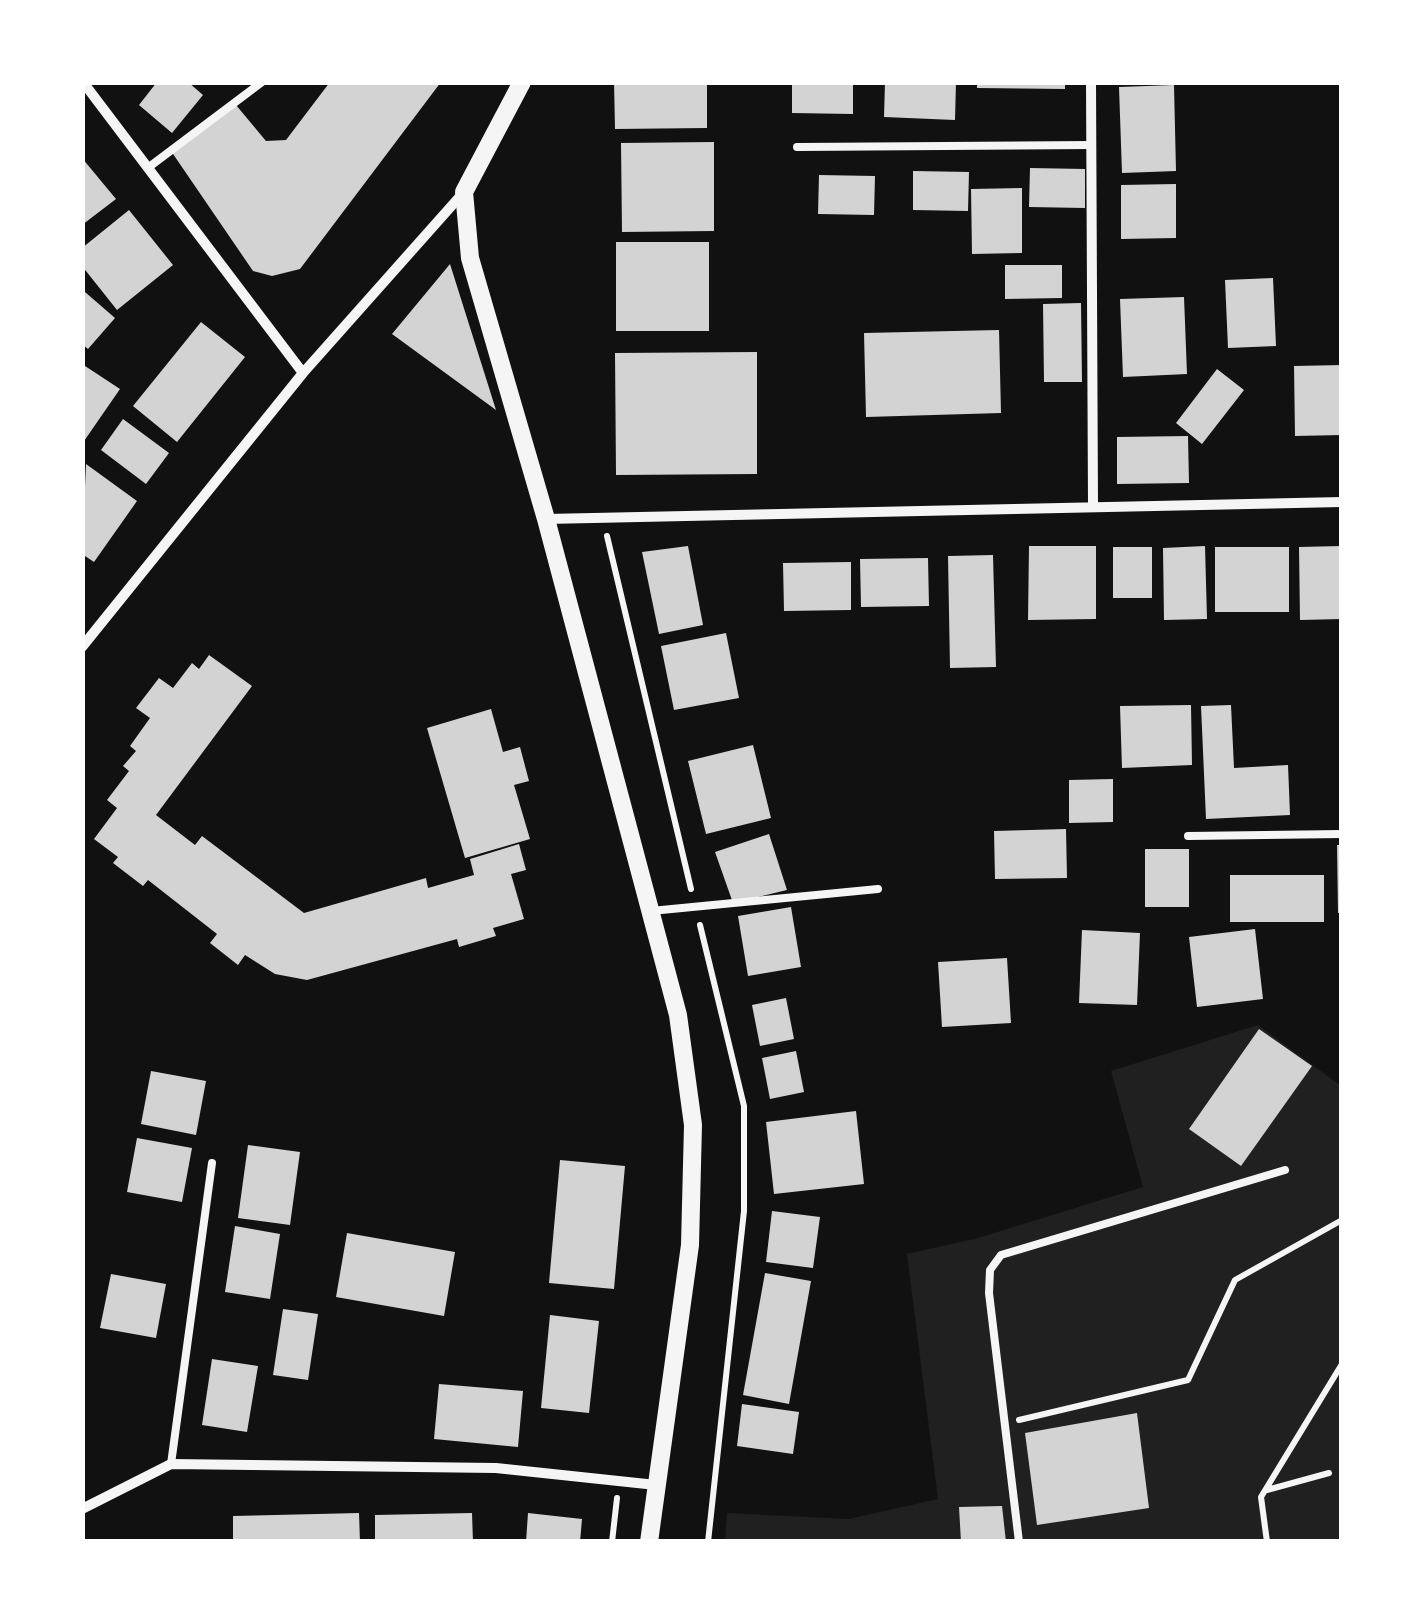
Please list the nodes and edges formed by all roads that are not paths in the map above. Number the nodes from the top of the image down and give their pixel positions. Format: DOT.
graph roads {
  1 [pos="83,82"];
  2 [pos="262,82"];
  3 [pos="522,82"];
  4 [pos="1091,82"];
  5 [pos="1092,146"];
  6 [pos="796,147"];
  7 [pos="148,167"];
  8 [pos="464,192"];
  9 [pos="303,373"];
  10 [pos="1342,502"];
  11 [pos="1093,506"];
  12 [pos="546,519"];
  13 [pos="82,648"];
  14 [pos="1342,834"];
  15 [pos="1188,836"];
  16 [pos="878,889"];
  17 [pos="651,911"];
  18 [pos="212,1163"];
  19 [pos="1284,1170"];
  20 [pos="171,1464"];
  21 [pos="656,1485"];
  22 [pos="82,1509"];
  23 [pos="649,1542"];
  24 [pos="1019,1542"];
  1 -- 7 [label="street"];
  2 -- 7 [label="lane"];
  3 -- 8 [label="street"];
  4 -- 5 [label="street"];
  5 -- 6 [label="lane"];
  5 -- 11 [label="street"];
  7 -- 9 [label="street"];
  8 -- 9 [label="street"];
  8 -- 12 [label="street"];
  9 -- 13 [label="street"];
  10 -- 11 [label="street"];
  11 -- 12 [label="street"];
  12 -- 17 [label="street"];
  14 -- 15 [label="lane"];
  16 -- 17 [label="lane"];
  17 -- 21 [label="street"];
  18 -- 20 [label="lane"];
  19 -- 24 [label="lane"];
  20 -- 21 [label="street"];
  20 -- 22 [label="street"];
  21 -- 23 [label="street"];
}
